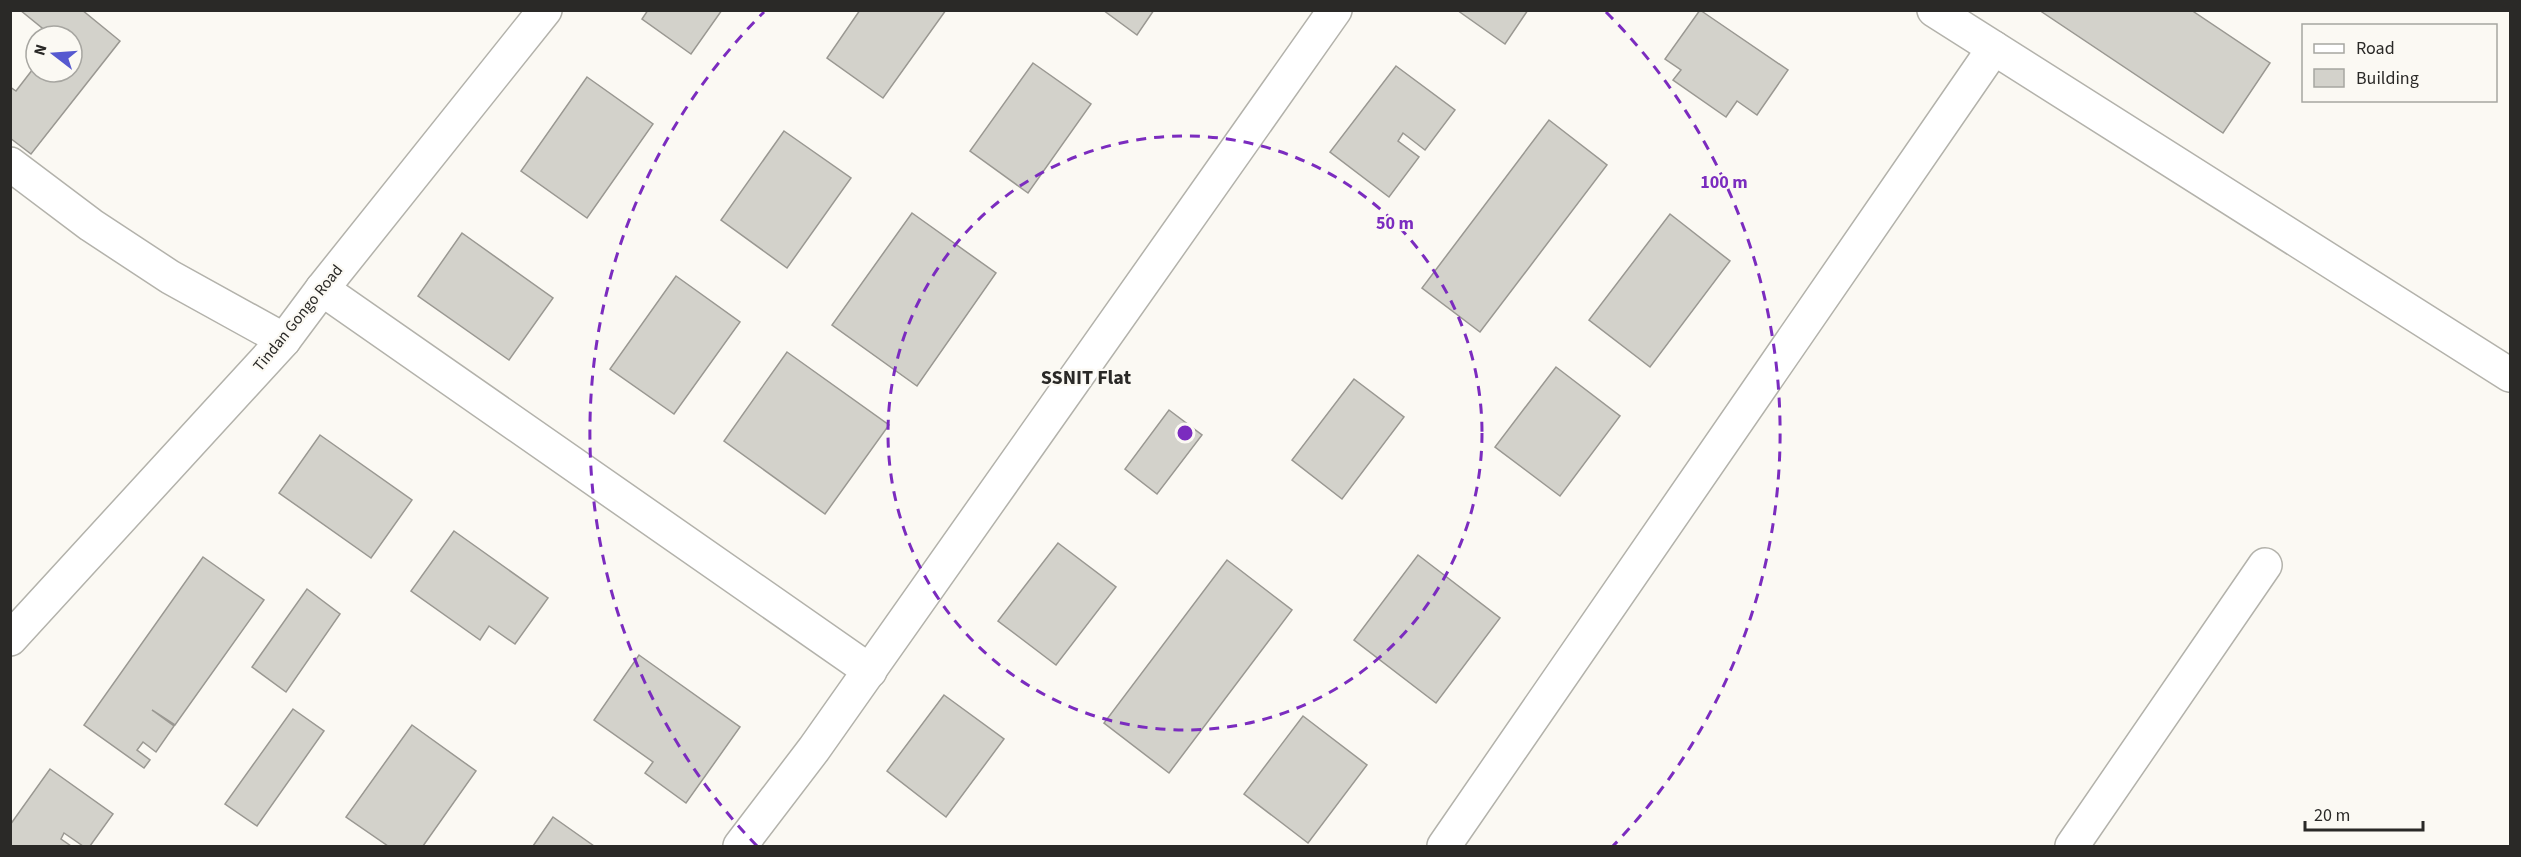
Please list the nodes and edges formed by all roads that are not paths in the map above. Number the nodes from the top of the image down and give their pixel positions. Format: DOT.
graph roads {
  1 [pos="545,10"];
  2 [pos="1335,10"];
  3 [pos="1934,10"];
  4 [pos="1994,48"];
  5 [pos="10,164"];
  6 [pos="322,289"];
  7 [pos="284,340"];
  8 [pos="2511,375"];
  9 [pos="2265,565"];
  10 [pos="10,639"];
  11 [pos="870,671"];
  12 [pos="740,846"];
  13 [pos="1444,846"];
  14 [pos="2072,846"];
  1 -- 6 [label="street, Tindan Gongo Road"];
  2 -- 11 [label="street"];
  3 -- 4 [label="street"];
  4 -- 8 [label="street"];
  4 -- 13 [label="street"];
  5 -- 7 [label="street"];
  6 -- 7 [label="street, Tindan Gongo Road"];
  6 -- 11 [label="street"];
  7 -- 10 [label="street, Tindan Gongo Road"];
  9 -- 14 [label="street"];
  11 -- 12 [label="street"];
}
